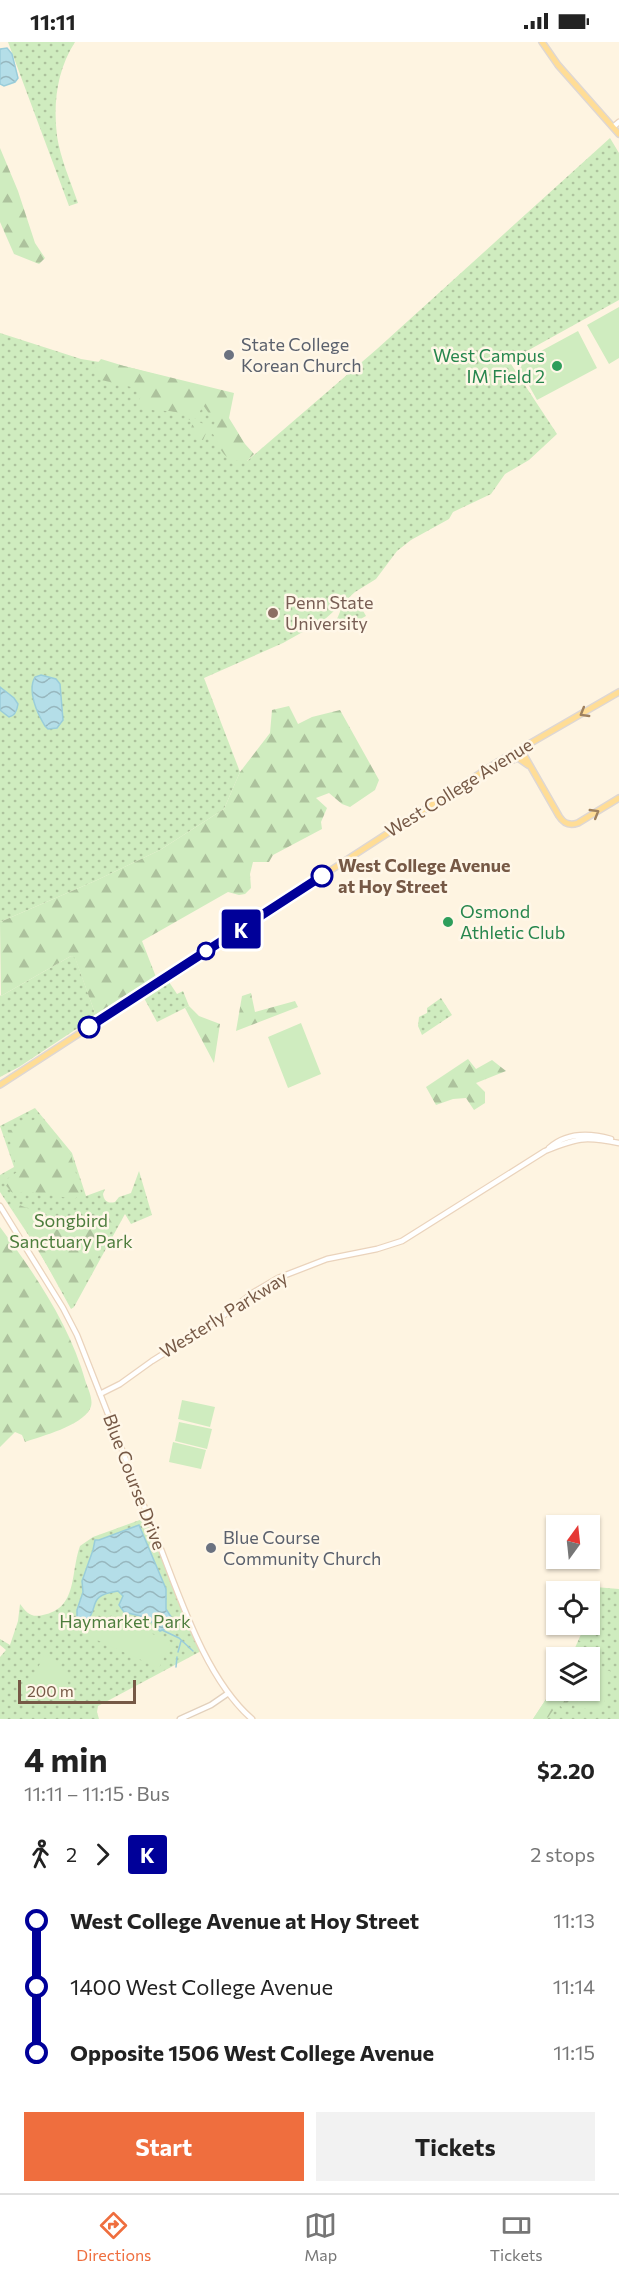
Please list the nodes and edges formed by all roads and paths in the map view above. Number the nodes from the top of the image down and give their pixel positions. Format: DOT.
graph roads {
  1 [pos="542,42"];
  2 [pos="619,122"];
  3 [pos="613,127"];
  4 [pos="619,134"];
  5 [pos="619,692"];
  6 [pos="549,733"];
  7 [pos="488,769"];
  8 [pos="545,792"];
  9 [pos="619,798"];
  10 [pos="0,1084"];
  11 [pos="619,1142"];
  12 [pos="0,1206"];
  13 [pos="0,1212"];
  14 [pos="21,1241"];
  15 [pos="100,1394"];
  16 [pos="227,1694"];
  17 [pos="180,1719"];
  18 [pos="252,1719"];
  1 -- 3 [label="main road"];
  2 -- 3 [label="main road"];
  3 -- 4 [label="main road"];
  5 -- 6 [label="main road, West College Avenue, one-way"];
  6 -- 7 [label="main road, West College Avenue"];
  6 -- 8 [label="main road"];
  7 -- 8 [label="main road"];
  7 -- 10 [label="main road, West College Avenue"];
  8 -- 9 [label="main road, one-way"];
  11 -- 15 [label="main road, Westerly Parkway"];
  12 -- 14 [label="main road, Blue Course Drive"];
  13 -- 14 [label="main road, Blue Course Drive"];
  14 -- 15 [label="main road, Blue Course Drive"];
  15 -- 16 [label="main road, Blue Course Drive"];
  16 -- 17 [label="main road"];
  16 -- 18 [label="main road, Blue Course Drive"];
}
